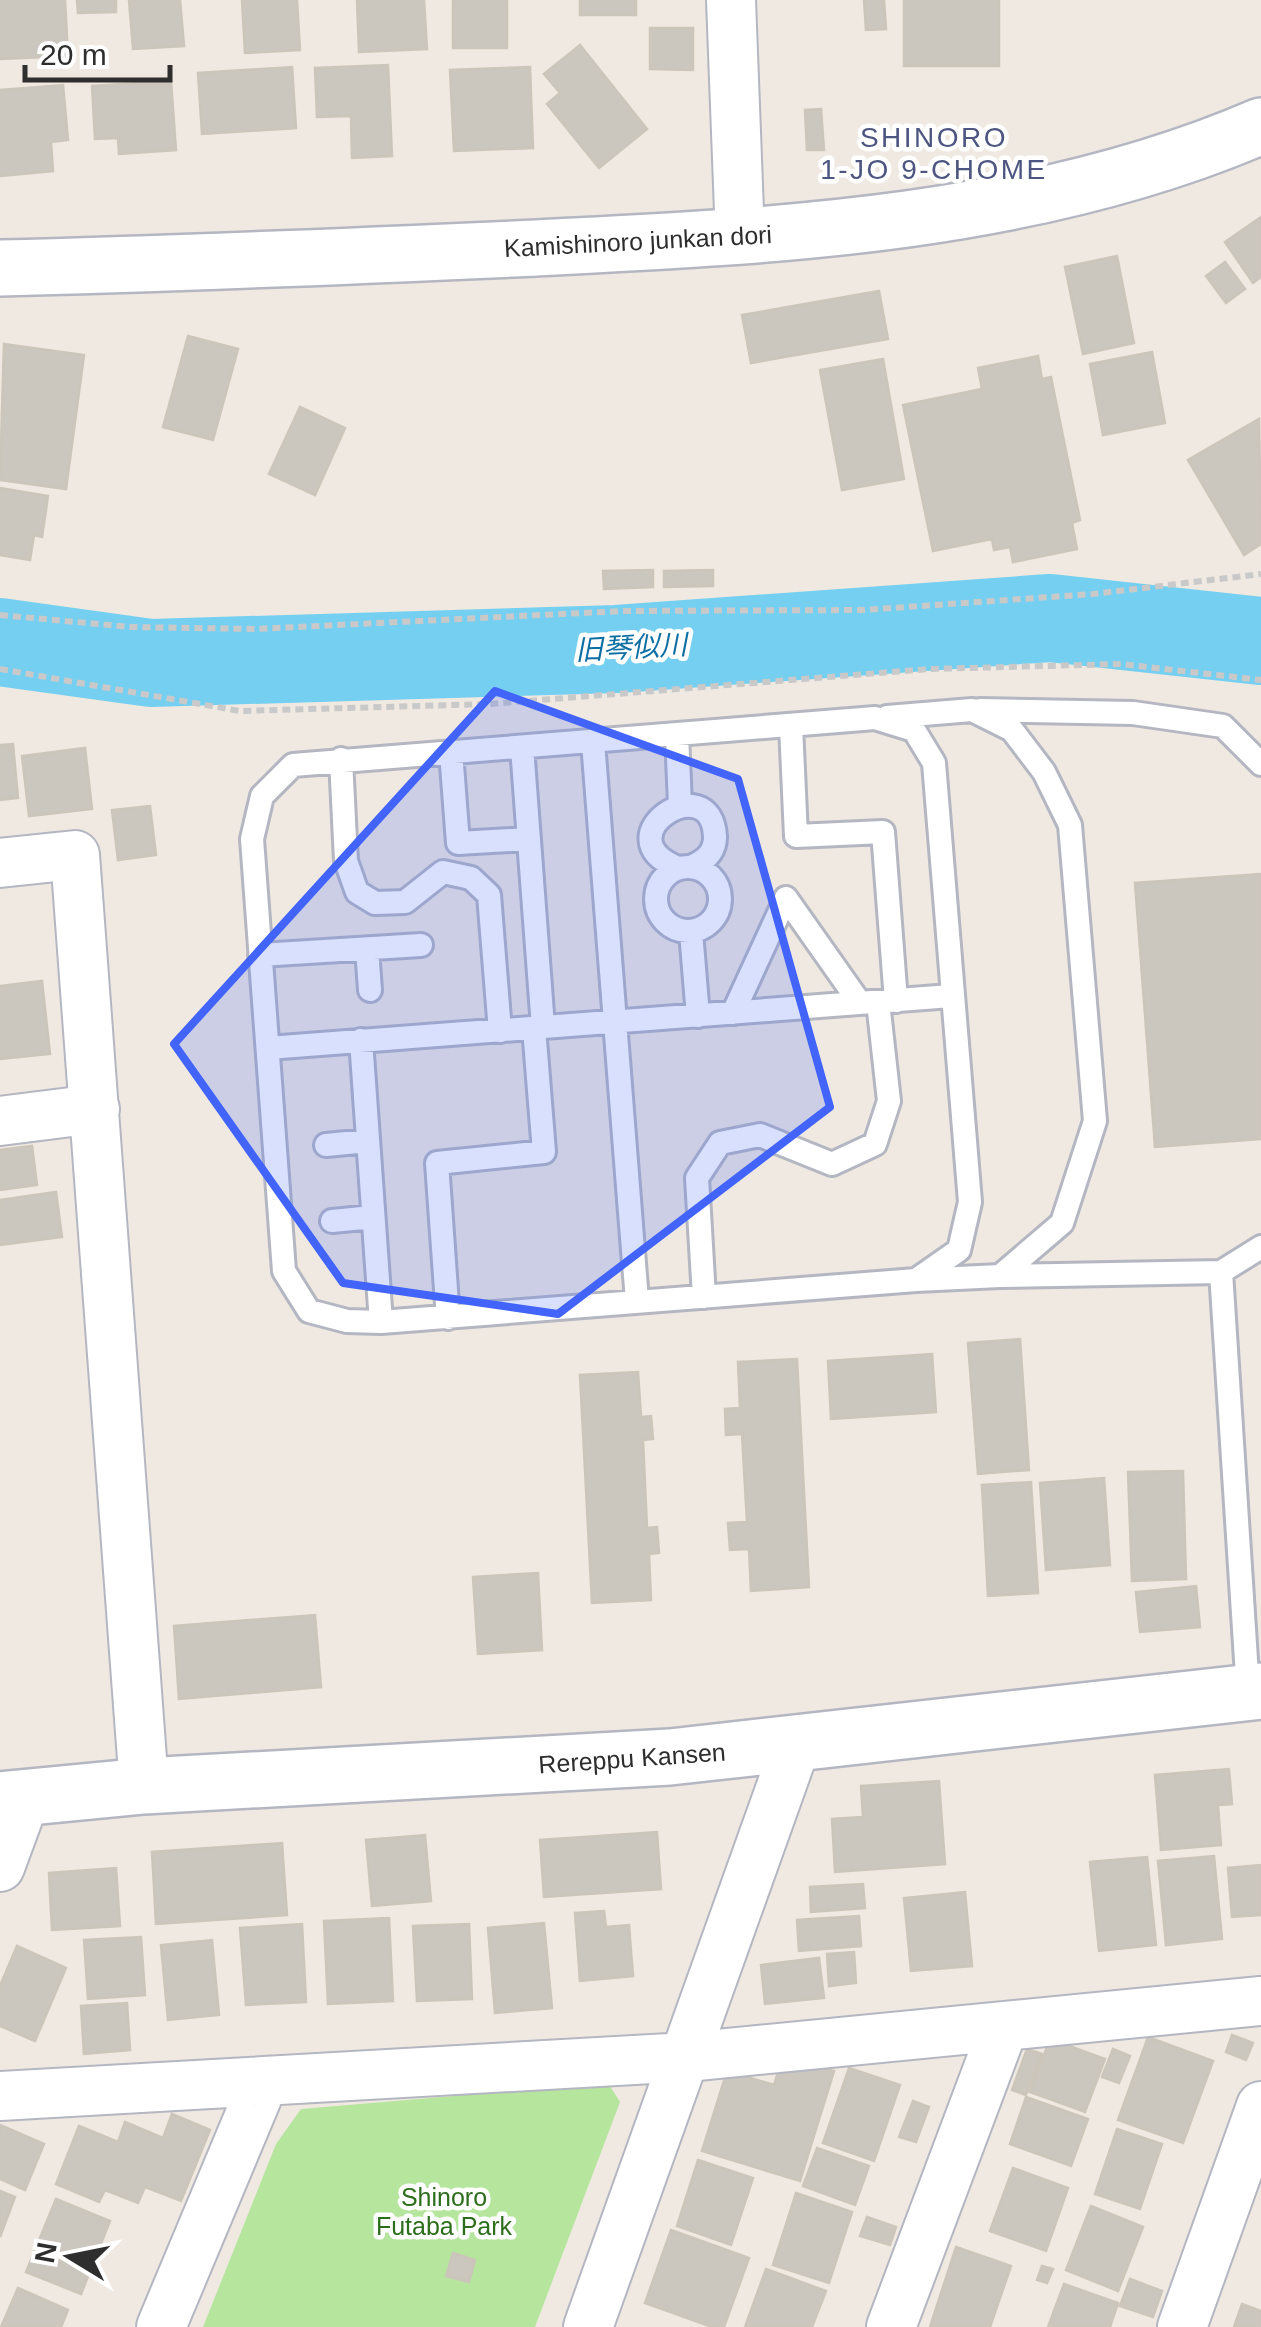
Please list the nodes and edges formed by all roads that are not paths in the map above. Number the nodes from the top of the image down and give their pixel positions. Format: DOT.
graph roads {
  1 [pos="731,0"];
  2 [pos="1261,126"];
  3 [pos="740,238"];
  4 [pos="0,268"];
  5 [pos="972,710"];
  6 [pos="875,718"];
  7 [pos="791,726"];
  8 [pos="677,734"];
  9 [pos="593,742"];
  10 [pos="522,747"];
  11 [pos="451,752"];
  12 [pos="341,759"];
  13 [pos="1261,764"];
  14 [pos="680,805"];
  15 [pos="530,839"];
  16 [pos="0,863"];
  17 [pos="686,867"];
  18 [pos="691,932"];
  19 [pos="421,945"];
  20 [pos="366,949"];
  21 [pos="260,955"];
  22 [pos="370,990"];
  23 [pos="950,996"];
  24 [pos="878,1002"];
  25 [pos="732,1013"];
  26 [pos="698,1016"];
  27 [pos="615,1021"];
  28 [pos="539,1028"];
  29 [pos="500,1031"];
  30 [pos="361,1040"];
  31 [pos="268,1048"];
  32 [pos="95,1109"];
  33 [pos="0,1120"];
  34 [pos="368,1141"];
  35 [pos="326,1145"];
  36 [pos="373,1217"];
  37 [pos="332,1221"];
  38 [pos="1261,1247"];
  39 [pos="1222,1272"];
  40 [pos="1000,1276"];
  41 [pos="916,1280"];
  42 [pos="704,1296"];
  43 [pos="637,1301"];
  44 [pos="448,1318"];
  45 [pos="381,1322"];
  46 [pos="1255,1691"];
  47 [pos="796,1745"];
  48 [pos="144,1786"];
  49 [pos="13,1799"];
  50 [pos="0,1867"];
  51 [pos="1261,2002"];
  52 [pos="1004,2026"];
  53 [pos="687,2057"];
  54 [pos="264,2081"];
  55 [pos="0,2096"];
  56 [pos="1261,2106"];
  57 [pos="161,2327"];
  58 [pos="588,2327"];
  59 [pos="892,2327"];
  60 [pos="1182,2327"];
  1 -- 3 [label="street"];
  2 -- 3 [label="main road, Kamishinoro junkan dori"];
  3 -- 4 [label="main road, Kamishinoro junkan dori"];
  5 -- 6 [label="lane"];
  5 -- 13 [label="lane"];
  5 -- 40 [label="lane"];
  6 -- 7 [label="lane"];
  6 -- 23 [label="lane"];
  7 -- 8 [label="lane"];
  7 -- 24 [label="lane"];
  8 -- 9 [label="lane"];
  8 -- 14 [label="lane"];
  9 -- 10 [label="lane"];
  9 -- 27 [label="lane"];
  10 -- 11 [label="lane"];
  10 -- 15 [label="lane"];
  11 -- 12 [label="lane"];
  11 -- 15 [label="lane"];
  12 -- 21 [label="lane"];
  12 -- 29 [label="lane"];
  14 -- 17 [label="lane"];
  14 -- 17 [label="lane"];
  15 -- 28 [label="lane"];
  16 -- 32 [label="street"];
  17 -- 18 [label="lane"];
  17 -- 18 [label="lane"];
  18 -- 26 [label="lane"];
  19 -- 20 [label="lane"];
  20 -- 21 [label="lane"];
  20 -- 22 [label="lane"];
  21 -- 31 [label="lane"];
  23 -- 24 [label="lane"];
  23 -- 41 [label="lane"];
  24 -- 25 [label="lane"];
  24 -- 25 [label="lane"];
  24 -- 42 [label="lane"];
  25 -- 26 [label="lane"];
  26 -- 27 [label="lane"];
  27 -- 28 [label="lane"];
  27 -- 43 [label="lane"];
  28 -- 29 [label="lane"];
  28 -- 44 [label="lane"];
  29 -- 30 [label="lane"];
  30 -- 31 [label="lane"];
  30 -- 34 [label="lane"];
  31 -- 45 [label="lane"];
  32 -- 33 [label="street"];
  32 -- 48 [label="street"];
  34 -- 35 [label="lane"];
  34 -- 36 [label="lane"];
  36 -- 37 [label="lane"];
  36 -- 45 [label="lane"];
  38 -- 39 [label="lane"];
  39 -- 40 [label="lane"];
  39 -- 46 [label="lane"];
  40 -- 41 [label="lane"];
  41 -- 42 [label="lane"];
  42 -- 43 [label="lane"];
  43 -- 44 [label="lane"];
  44 -- 45 [label="lane"];
  46 -- 47 [label="main road, Rereppu Kansen"];
  47 -- 48 [label="main road, Rereppu Kansen"];
  47 -- 53 [label="street"];
  48 -- 49 [label="main road, Rereppu Kansen"];
  49 -- 50 [label="street"];
  51 -- 52 [label="street"];
  52 -- 53 [label="street"];
  52 -- 59 [label="street"];
  53 -- 54 [label="street"];
  53 -- 58 [label="street"];
  54 -- 55 [label="street"];
  54 -- 57 [label="street"];
  56 -- 60 [label="street"];
}
